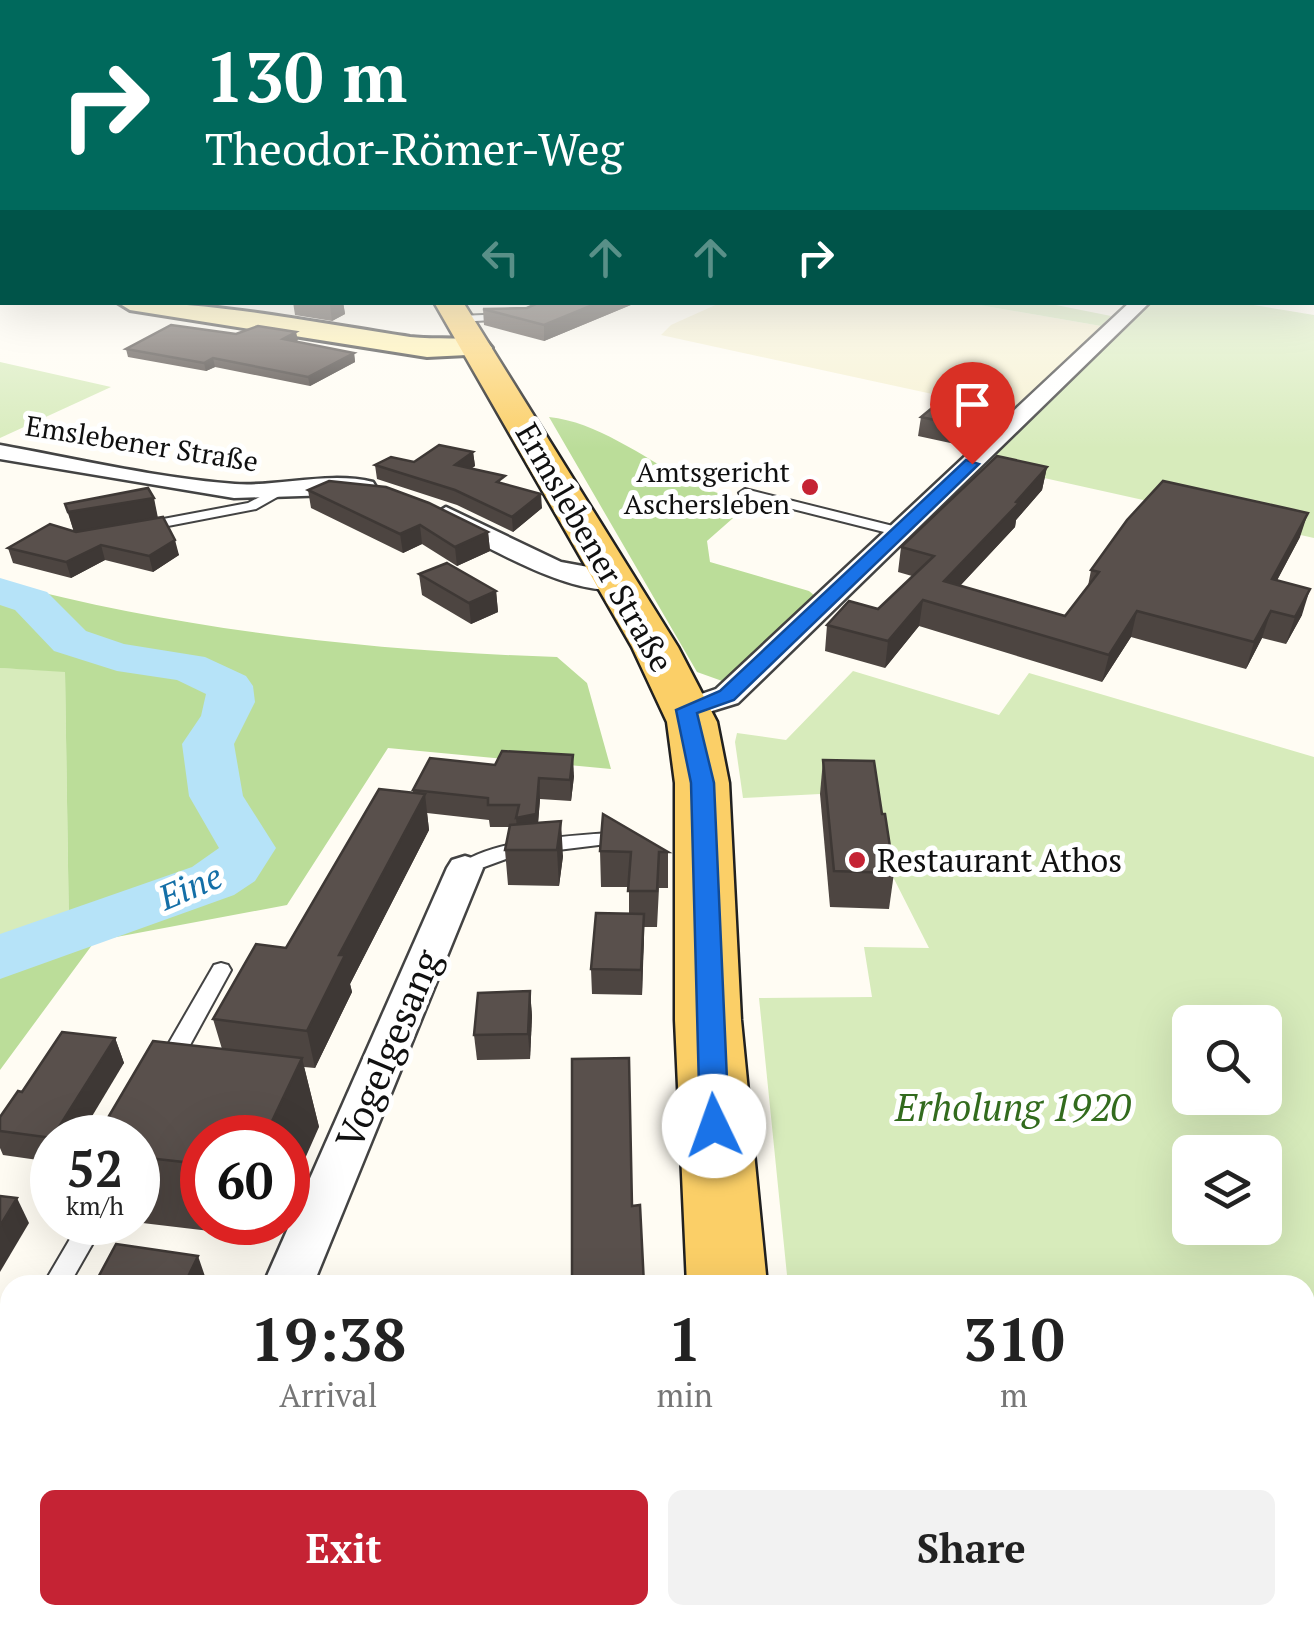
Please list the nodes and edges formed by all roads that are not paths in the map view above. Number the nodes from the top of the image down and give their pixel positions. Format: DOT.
graph roads {
  1 [pos="172,305"];
  2 [pos="1138,305"];
  3 [pos="214,308"];
  4 [pos="528,317"];
  5 [pos="461,323"];
  6 [pos="0,452"];
  7 [pos="275,493"];
  8 [pos="745,493"];
  9 [pos="392,495"];
  10 [pos="430,507"];
  11 [pos="128,528"];
  12 [pos="900,532"];
  13 [pos="616,580"];
  14 [pos="686,710"];
  15 [pos="609,839"];
  16 [pos="465,868"];
  17 [pos="221,970"];
  18 [pos="158,1087"];
  19 [pos="79,1245"];
  20 [pos="62,1275"];
  21 [pos="292,1275"];
  22 [pos="726,1275"];
  1 -- 3 [label="main road"];
  2 -- 12 [label="street"];
  3 -- 5 [label="main road"];
  4 -- 5 [label="lane"];
  5 -- 13 [label="main road, Ermslebener Straße"];
  6 -- 7 [label="street, Emslebener Straße"];
  7 -- 9 [label="street, Emslebener Straße"];
  7 -- 11 [label="lane"];
  8 -- 12 [label="lane"];
  10 -- 13 [label="street"];
  12 -- 14 [label="street"];
  13 -- 14 [label="main road, Ermslebener Straße"];
  14 -- 22 [label="main road, Ermslebener Straße"];
  15 -- 16 [label="lane"];
  16 -- 21 [label="street, Vogelgesang"];
  17 -- 18 [label="lane"];
  19 -- 20 [label="lane"];
}
